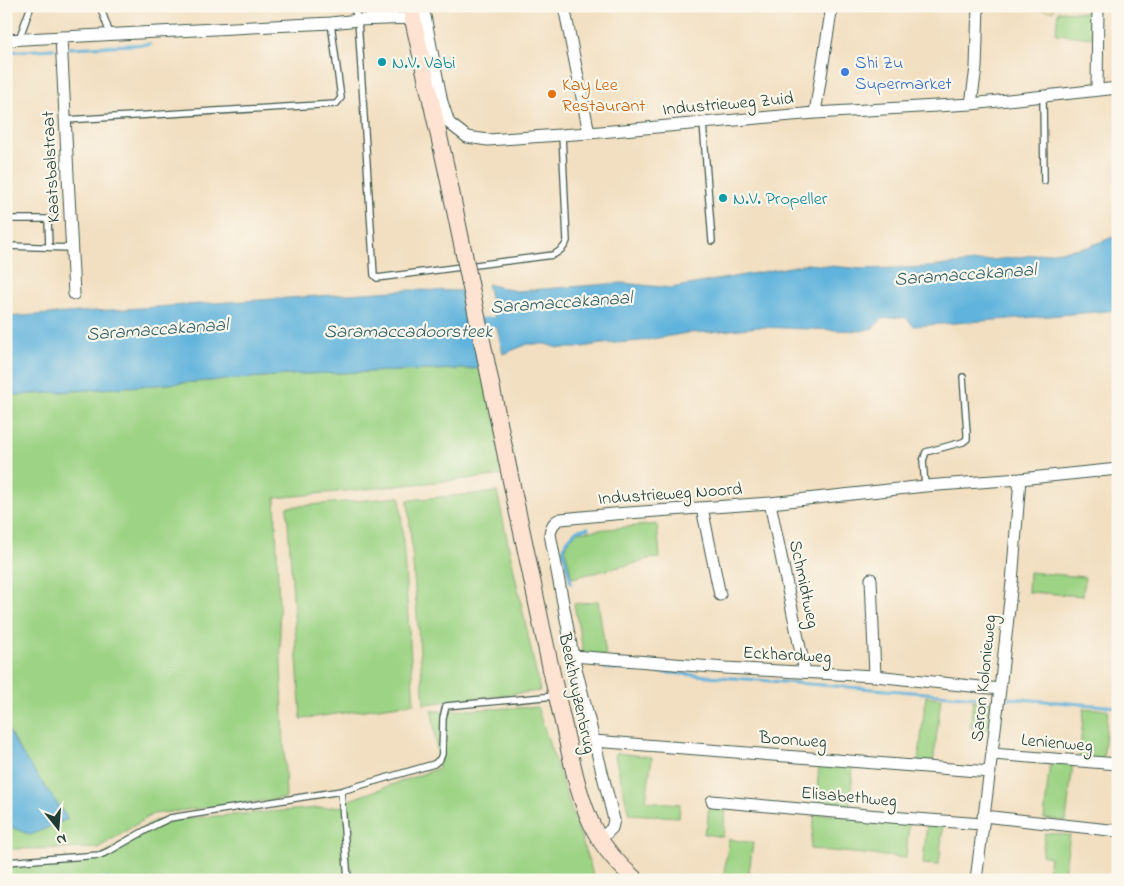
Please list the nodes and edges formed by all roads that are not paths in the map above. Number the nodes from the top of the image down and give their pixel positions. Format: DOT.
graph roads {
  1 [pos="31,6"];
  2 [pos="100,6"];
  3 [pos="353,6"];
  4 [pos="564,6"];
  5 [pos="832,6"];
  6 [pos="978,6"];
  7 [pos="1098,6"];
  8 [pos="417,17"];
  9 [pos="358,20"];
  10 [pos="331,22"];
  11 [pos="110,34"];
  12 [pos="61,37"];
  13 [pos="19,39"];
  14 [pos="6,40"];
  15 [pos="1118,88"];
  16 [pos="1097,90"];
  17 [pos="1043,96"];
  18 [pos="971,104"];
  19 [pos="815,114"];
  20 [pos="65,120"];
  21 [pos="703,123"];
  22 [pos="590,133"];
  23 [pos="562,134"];
  24 [pos="1044,181"];
  25 [pos="6,219"];
  26 [pos="712,241"];
  27 [pos="6,246"];
  28 [pos="49,247"];
  29 [pos="72,248"];
  30 [pos="74,294"];
  31 [pos="963,377"];
  32 [pos="1118,469"];
  33 [pos="1020,479"];
  34 [pos="925,486"];
  35 [pos="770,503"];
  36 [pos="702,508"];
  37 [pos="870,579"];
  38 [pos="720,595"];
  39 [pos="573,656"];
  40 [pos="805,672"];
  41 [pos="875,676"];
  42 [pos="1000,689"];
  43 [pos="557,695"];
  44 [pos="594,741"];
  45 [pos="992,754"];
  46 [pos="1118,764"];
  47 [pos="990,772"];
  48 [pos="341,791"];
  49 [pos="712,801"];
  50 [pos="983,820"];
  51 [pos="1118,831"];
  52 [pos="601,839"];
  53 [pos="6,862"];
  54 [pos="348,880"];
  55 [pos="636,880"];
  56 [pos="976,880"];
  1 -- 13 [label="lane"];
  2 -- 11 [label="lane"];
  3 -- 9 [label="lane"];
  4 -- 22 [label="street"];
  5 -- 19 [label="street"];
  6 -- 18 [label="street"];
  7 -- 16 [label="street"];
  8 -- 9 [label="street"];
  8 -- 23 [label="street, Industrieweg Zuid"];
  8 -- 43 [label="street, Beekhuyzenbrug, bridge"];
  9 -- 10 [label="street"];
  9 -- 23 [label="lane"];
  10 -- 11 [label="street"];
  10 -- 20 [label="lane"];
  11 -- 12 [label="street"];
  12 -- 13 [label="street"];
  12 -- 20 [label="street, Kaatsbalstraat"];
  13 -- 14 [label="street"];
  15 -- 16 [label="street, Industrieweg Zuid"];
  16 -- 17 [label="street, Industrieweg Zuid"];
  17 -- 18 [label="street, Industrieweg Zuid"];
  17 -- 24 [label="lane"];
  18 -- 19 [label="street, Industrieweg Zuid"];
  19 -- 21 [label="street, Industrieweg Zuid"];
  20 -- 29 [label="street, Kaatsbalstraat"];
  21 -- 22 [label="street, Industrieweg Zuid"];
  21 -- 26 [label="lane"];
  22 -- 23 [label="street, Industrieweg Zuid"];
  25 -- 28 [label="lane"];
  27 -- 28 [label="lane"];
  28 -- 29 [label="lane"];
  29 -- 30 [label="street, Kaatsbalstraat"];
  31 -- 34 [label="lane"];
  32 -- 33 [label="street, Industrieweg Noord"];
  33 -- 34 [label="street, Industrieweg Noord"];
  33 -- 42 [label="street, Saron Kolonieweg"];
  34 -- 35 [label="street, Industrieweg Noord"];
  35 -- 36 [label="street, Industrieweg Noord"];
  35 -- 40 [label="street, Schmidtweg"];
  36 -- 38 [label="street"];
  36 -- 39 [label="street, Industrieweg Noord"];
  37 -- 41 [label="street"];
  39 -- 40 [label="street, Eckhardweg"];
  39 -- 44 [label="street, Industrieweg Noord"];
  40 -- 41 [label="street, Eckhardweg"];
  41 -- 42 [label="street, Eckhardweg"];
  42 -- 45 [label="street, Saron Kolonieweg"];
  43 -- 48 [label="lane"];
  43 -- 52 [label="street, Beekhuyzenbrug"];
  44 -- 47 [label="street, Boonweg"];
  44 -- 52 [label="street, Industrieweg Noord"];
  45 -- 46 [label="street, Lenienweg"];
  45 -- 47 [label="street, Saron Kolonieweg"];
  47 -- 50 [label="street, Saron Kolonieweg"];
  48 -- 53 [label="lane"];
  48 -- 54 [label="lane"];
  49 -- 50 [label="street, Elisabethweg"];
  50 -- 51 [label="street, Elisabethweg"];
  50 -- 56 [label="street, Saron Kolonieweg"];
  52 -- 55 [label="street, Beekhuyzenbrug"];
}
